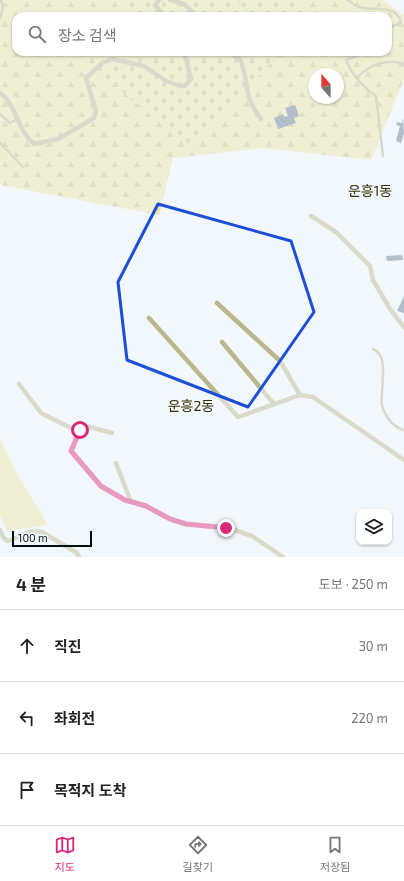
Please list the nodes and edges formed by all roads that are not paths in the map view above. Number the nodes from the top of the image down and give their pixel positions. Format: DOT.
graph roads {
  1 [pos="1,0"];
  2 [pos="159,0"];
  3 [pos="170,0"];
  4 [pos="348,0"];
  5 [pos="161,12"];
  6 [pos="193,12"];
  7 [pos="0,18"];
  8 [pos="392,26"];
  9 [pos="185,56"];
  10 [pos="234,56"];
  11 [pos="356,56"];
  12 [pos="404,64"];
  13 [pos="357,78"];
  14 [pos="0,93"];
  15 [pos="0,114"];
  16 [pos="18,119"];
  17 [pos="261,119"];
  18 [pos="0,143"];
  19 [pos="383,156"];
  20 [pos="23,167"];
  21 [pos="311,216"];
  22 [pos="217,303"];
  23 [pos="149,318"];
  24 [pos="404,327"];
  25 [pos="222,342"];
  26 [pos="373,349"];
  27 [pos="19,384"];
  28 [pos="300,395"];
  29 [pos="274,404"];
  30 [pos="80,430"];
  31 [pos="404,430"];
  32 [pos="112,433"];
  33 [pos="404,460"];
  34 [pos="116,463"];
  35 [pos="131,502"];
  36 [pos="0,530"];
  37 [pos="79,557"];
  38 [pos="283,557"];
  1 -- 7 [label="lane"];
  2 -- 5 [label="street"];
  3 -- 6 [label="street"];
  4 -- 8 [label="lane"];
  9 -- 16 [label="street"];
  10 -- 17 [label="street"];
  11 -- 13 [label="lane"];
  12 -- 13 [label="lane"];
  13 -- 19 [label="lane"];
  14 -- 16 [label="street"];
  15 -- 16 [label="lane"];
  18 -- 20 [label="lane"];
  21 -- 24 [label="street"];
  22 -- 28 [label="street"];
  23 -- 29 [label="street"];
  25 -- 29 [label="street"];
  26 -- 31 [label="lane"];
  27 -- 30 [label="street"];
  28 -- 29 [label="street"];
  28 -- 33 [label="street"];
  30 -- 32 [label="street"];
  30 -- 35 [label="street"];
  34 -- 35 [label="street"];
  35 -- 38 [label="street"];
  36 -- 37 [label="street"];
}
